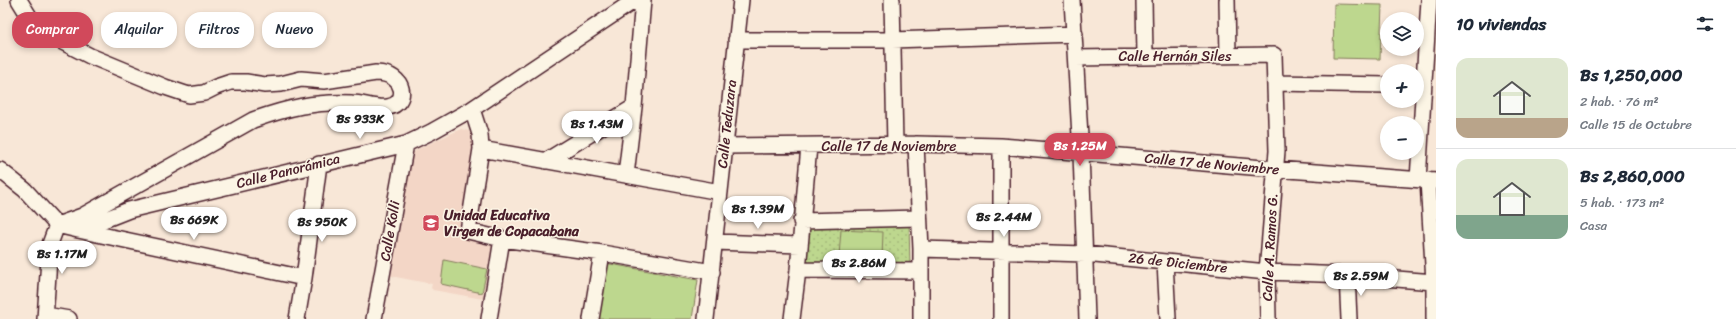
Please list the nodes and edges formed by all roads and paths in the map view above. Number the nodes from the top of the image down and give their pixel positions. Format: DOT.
graph roads {
  1 [pos="19,0"];
  2 [pos="635,0"];
  3 [pos="643,0"];
  4 [pos="741,0"];
  5 [pos="892,0"];
  6 [pos="1072,0"];
  7 [pos="1144,0"];
  8 [pos="1227,0"];
  9 [pos="1429,0"];
  10 [pos="1075,34"];
  11 [pos="736,40"];
  12 [pos="892,40"];
  13 [pos="1431,53"];
  14 [pos="1274,55"];
  15 [pos="1145,56"];
  16 [pos="1228,56"];
  17 [pos="1076,58"];
  18 [pos="1424,75"];
  19 [pos="1275,83"];
  20 [pos="1380,85"];
  21 [pos="634,107"];
  22 [pos="1423,108"];
  23 [pos="472,109"];
  24 [pos="406,144"];
  25 [pos="916,144"];
  26 [pos="895,145"];
  27 [pos="725,146"];
  28 [pos="809,146"];
  29 [pos="1001,146"];
  30 [pos="481,149"];
  31 [pos="1081,154"];
  32 [pos="546,161"];
  33 [pos="319,164"];
  34 [pos="1275,169"];
  35 [pos="0,170"];
  36 [pos="626,175"];
  37 [pos="1428,180"];
  38 [pos="720,192"];
  39 [pos="919,218"];
  40 [pos="802,221"];
  41 [pos="57,226"];
  42 [pos="78,230"];
  43 [pos="502,239"];
  44 [pos="715,242"];
  45 [pos="800,246"];
  46 [pos="921,249"];
  47 [pos="1001,251"];
  48 [pos="602,253"];
  49 [pos="1085,254"];
  50 [pos="1165,262"];
  51 [pos="798,270"];
  52 [pos="921,271"];
  53 [pos="712,272"];
  54 [pos="1267,272"];
  55 [pos="1347,275"];
  56 [pos="304,278"];
  57 [pos="1434,282"];
  58 [pos="46,317"];
  59 [pos="69,319"];
  60 [pos="297,319"];
  61 [pos="374,319"];
  62 [pos="489,319"];
  63 [pos="590,319"];
  64 [pos="706,319"];
  65 [pos="792,319"];
  66 [pos="922,319"];
  67 [pos="1001,319"];
  68 [pos="1086,319"];
  69 [pos="1168,319"];
  70 [pos="1268,319"];
  71 [pos="1348,319"];
  72 [pos="1434,319"];
  1 -- 41 [label="street"];
  2 -- 23 [label="street, Calle Panorámica"];
  3 -- 21 [label="street"];
  4 -- 11 [label="street, Calle Teduzara"];
  5 -- 12 [label="street"];
  6 -- 10 [label="street"];
  7 -- 15 [label="street"];
  8 -- 16 [label="street"];
  9 -- 13 [label="street"];
  10 -- 12 [label="street"];
  10 -- 17 [label="street"];
  11 -- 12 [label="street"];
  11 -- 27 [label="street, Calle Teduzara"];
  12 -- 26 [label="street"];
  13 -- 18 [label="street"];
  14 -- 16 [label="street, Calle Hernán Siles"];
  14 -- 19 [label="street, Calle A. Ramos G."];
  15 -- 16 [label="street, Calle Hernán Siles"];
  15 -- 17 [label="street, Calle Hernán Siles"];
  17 -- 31 [label="street"];
  19 -- 20 [label="street"];
  19 -- 34 [label="street, Calle A. Ramos G."];
  21 -- 32 [label="street"];
  21 -- 36 [label="street"];
  22 -- 37 [label="street"];
  23 -- 24 [label="street, Calle Panorámica"];
  23 -- 30 [label="street"];
  24 -- 33 [label="street, Calle Panorámica"];
  24 -- 61 [label="street, Calle Kolli"];
  25 -- 26 [label="street, Calle 17 de Noviembre"];
  25 -- 29 [label="street, Calle 17 de Noviembre"];
  25 -- 39 [label="street"];
  26 -- 28 [label="street, Calle 17 de Noviembre"];
  27 -- 28 [label="street, Calle 17 de Noviembre"];
  27 -- 38 [label="street, Calle Teduzara"];
  28 -- 40 [label="street"];
  29 -- 31 [label="street, Calle 17 de Noviembre"];
  29 -- 47 [label="street"];
  30 -- 32 [label="street"];
  30 -- 43 [label="street"];
  31 -- 34 [label="street, Calle 17 de Noviembre"];
  31 -- 49 [label="street"];
  32 -- 36 [label="street"];
  33 -- 42 [label="street, Calle Panorámica"];
  33 -- 56 [label="street"];
  34 -- 37 [label="street, Calle 17 de Noviembre"];
  34 -- 54 [label="street, Calle A. Ramos G."];
  35 -- 41 [label="street"];
  36 -- 38 [label="street"];
  37 -- 57 [label="street"];
  38 -- 44 [label="street, Calle Teduzara"];
  39 -- 40 [label="street"];
  39 -- 46 [label="street"];
  40 -- 45 [label="street"];
  41 -- 42 [label="street"];
  41 -- 58 [label="street"];
  42 -- 56 [label="street"];
  43 -- 48 [label="street"];
  43 -- 62 [label="street"];
  44 -- 45 [label="street"];
  44 -- 53 [label="street, Calle Teduzara"];
  45 -- 51 [label="street"];
  46 -- 47 [label="street, 26 de Diciembre"];
  46 -- 52 [label="street"];
  47 -- 49 [label="street, 26 de Diciembre"];
  47 -- 67 [label="street"];
  48 -- 53 [label="street"];
  48 -- 63 [label="street"];
  49 -- 50 [label="street, 26 de Diciembre"];
  49 -- 68 [label="street"];
  50 -- 54 [label="street, 26 de Diciembre"];
  50 -- 69 [label="street"];
  51 -- 52 [label="street"];
  51 -- 65 [label="street"];
  52 -- 66 [label="street"];
  53 -- 64 [label="street, Calle Teduzara"];
  54 -- 55 [label="street, 26 de Diciembre"];
  54 -- 70 [label="street, Calle A. Ramos G."];
  55 -- 57 [label="street, 26 de Diciembre"];
  55 -- 71 [label="street"];
  56 -- 60 [label="street"];
  57 -- 72 [label="street"];
  58 -- 59 [label="street"];
}
